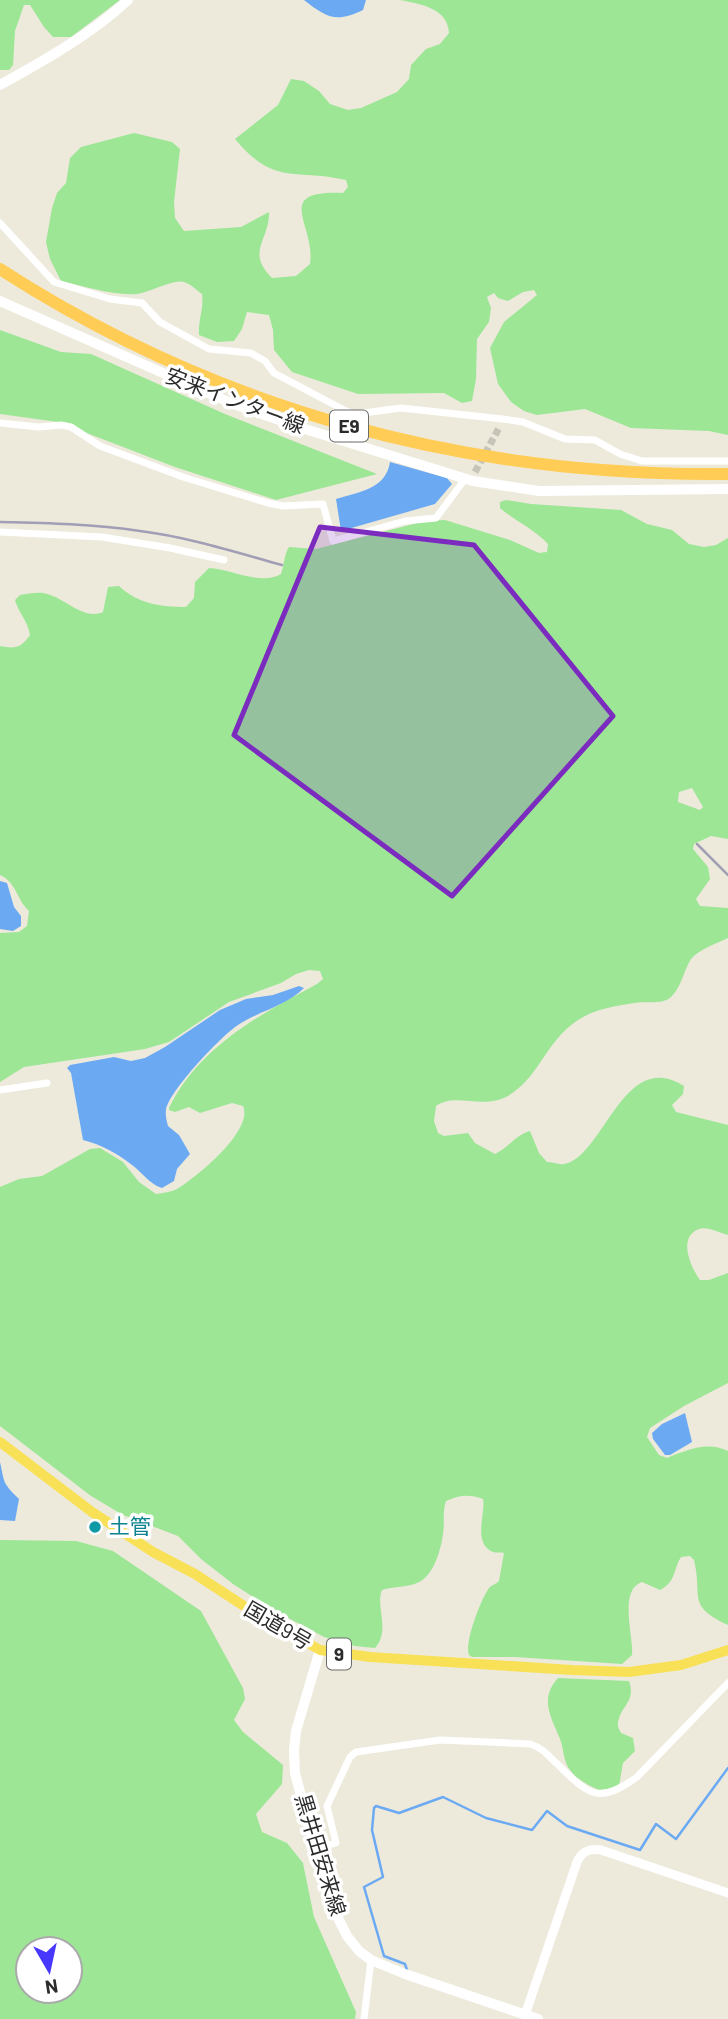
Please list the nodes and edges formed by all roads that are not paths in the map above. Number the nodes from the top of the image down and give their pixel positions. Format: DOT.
graph roads {
  1 [pos="128,0"];
  2 [pos="0,85"];
  3 [pos="0,223"];
  4 [pos="0,269"];
  5 [pos="0,301"];
  6 [pos="503,419"];
  7 [pos="0,423"];
  8 [pos="499,428"];
  9 [pos="728,461"];
  10 [pos="728,474"];
  11 [pos="471,477"];
  12 [pos="728,489"];
  13 [pos="0,532"];
  14 [pos="224,559"];
  15 [pos="47,1083"];
  16 [pos="0,1090"];
  17 [pos="4,1445"];
  18 [pos="320,1650"];
  19 [pos="728,1650"];
  20 [pos="728,1683"];
  21 [pos="316,1849"];
  22 [pos="728,1893"];
  23 [pos="371,1960"];
  24 [pos="519,2015"];
  25 [pos="365,2019"];
  26 [pos="538,2019"];
  1 -- 2 [label="main road"];
  3 -- 6 [label="street"];
  4 -- 10 [label="highway, E9"];
  5 -- 11 [label="main road, 安来インター線"];
  6 -- 8 [label="street"];
  6 -- 9 [label="street"];
  7 -- 11 [label="street"];
  11 -- 12 [label="main road, 安来インター線"];
  13 -- 14 [label="street"];
  15 -- 16 [label="street"];
  17 -- 18 [label="highway, 国道9号 / 9"];
  18 -- 19 [label="highway, 国道9号 / 9"];
  18 -- 21 [label="main road, 黒井田安来線"];
  20 -- 21 [label="street"];
  21 -- 23 [label="main road, 黒井田安来線"];
  22 -- 24 [label="street"];
  23 -- 24 [label="main road, 黒井田安来線"];
  23 -- 25 [label="street"];
  24 -- 26 [label="main road, 黒井田安来線"];
}
